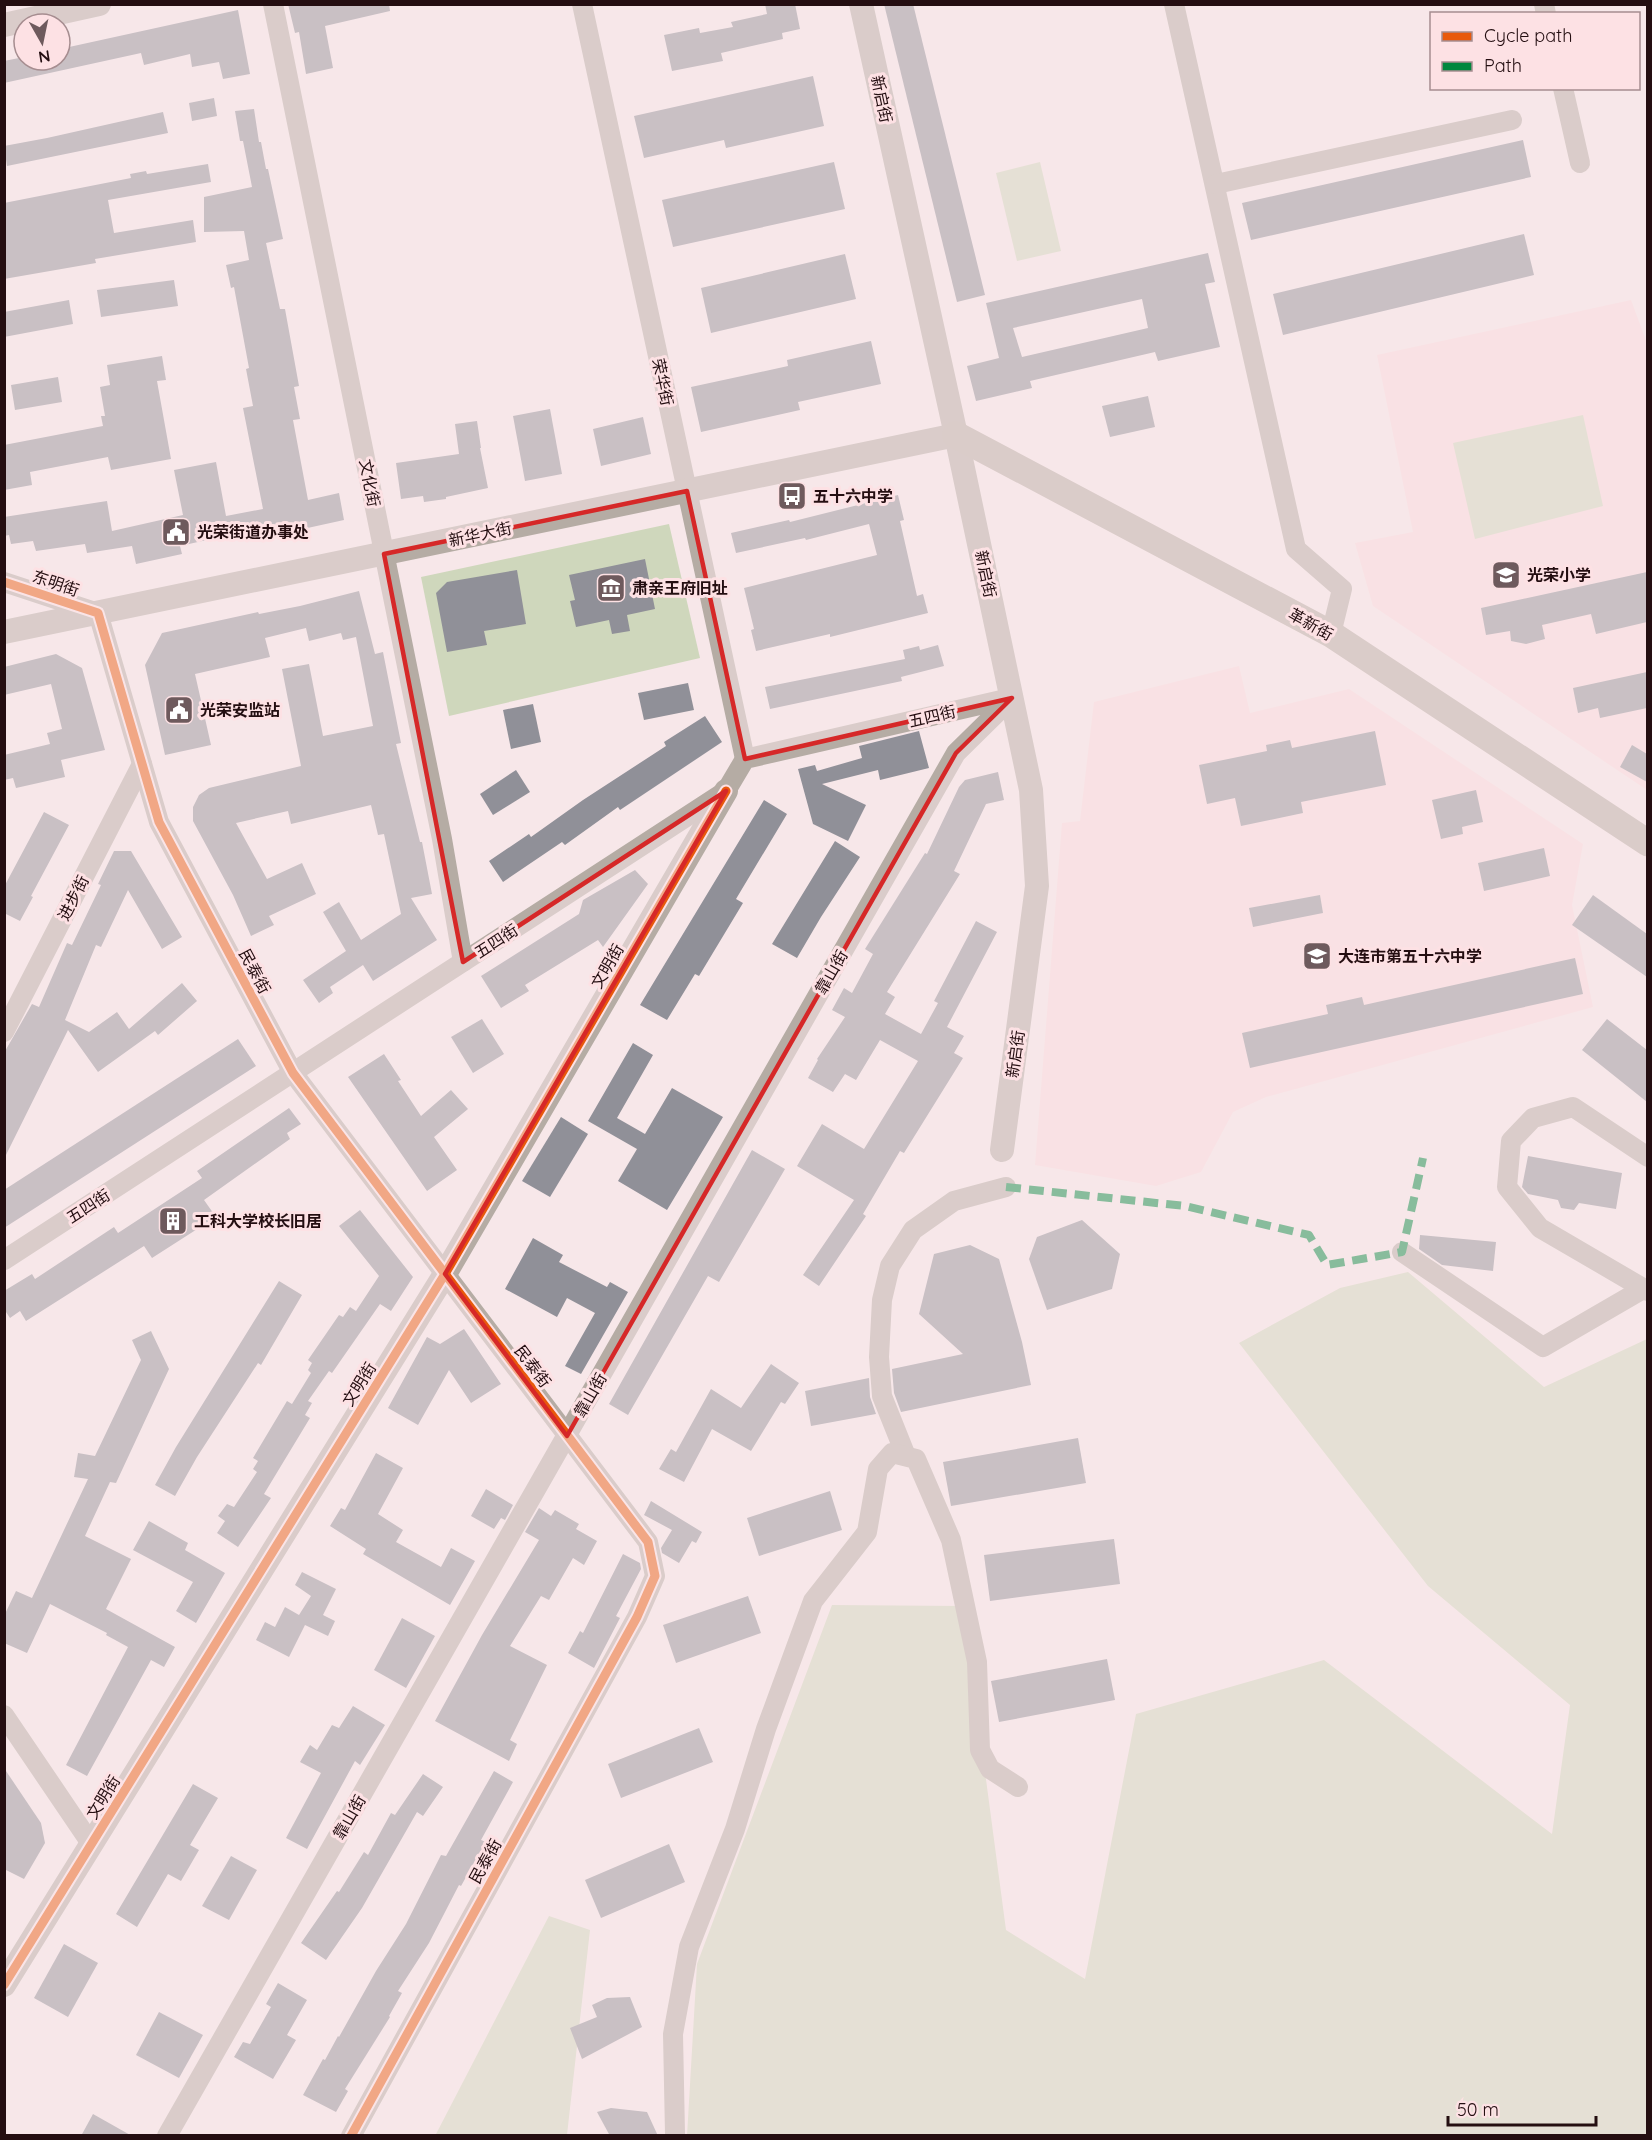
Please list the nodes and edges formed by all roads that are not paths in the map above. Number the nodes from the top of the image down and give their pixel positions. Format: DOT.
graph roads {
  1 [pos="99,4"];
  2 [pos="273,4"];
  3 [pos="582,4"];
  4 [pos="861,4"];
  5 [pos="1174,4"];
  6 [pos="4,25"];
  7 [pos="1563,90"];
  8 [pos="1512,120"];
  9 [pos="1580,163"];
  10 [pos="1215,184"];
  11 [pos="956,435"];
  12 [pos="687,491"];
  13 [pos="384,554"];
  14 [pos="4,582"];
  15 [pos="98,613"];
  16 [pos="4,632"];
  17 [pos="1331,634"];
  18 [pos="1012,698"];
  19 [pos="745,759"];
  20 [pos="142,764"];
  21 [pos="726,791"];
  22 [pos="1647,843"];
  23 [pos="463,962"];
  24 [pos="4,1032"];
  25 [pos="292,1073"];
  26 [pos="1002,1150"];
  27 [pos="1647,1157"];
  28 [pos="1006,1187"];
  29 [pos="1402,1252"];
  30 [pos="4,1260"];
  31 [pos="445,1274"];
  32 [pos="1645,1290"];
  33 [pos="567,1436"];
  34 [pos="906,1456"];
  35 [pos="4,1715"];
  36 [pos="1018,1787"];
  37 [pos="92,1845"];
  38 [pos="4,1985"];
  39 [pos="675,2134"];
  40 [pos="167,2136"];
  41 [pos="351,2136"];
  1 -- 6 [label="street"];
  2 -- 13 [label="street, 文化街"];
  3 -- 12 [label="street, 荣华街"];
  4 -- 11 [label="street, 新启街"];
  5 -- 10 [label="street"];
  7 -- 9 [label="street"];
  8 -- 10 [label="street"];
  10 -- 17 [label="street"];
  11 -- 12 [label="street, 新华大街"];
  11 -- 17 [label="main road, 革新街"];
  11 -- 18 [label="street, 新启街"];
  12 -- 13 [label="street, 新华大街"];
  12 -- 19 [label="street, 荣华街"];
  13 -- 15 [label="street, 新华大街"];
  13 -- 23 [label="street, 文化街"];
  14 -- 15 [label="street, 东明街"];
  15 -- 16 [label="street, 新华大街"];
  15 -- 20 [label="street, 民泰街"];
  17 -- 22 [label="main road, 革新街"];
  18 -- 19 [label="street, 五四街"];
  18 -- 26 [label="street, 新启街"];
  18 -- 33 [label="street, 靠山街"];
  19 -- 21 [label="street, 五四街"];
  20 -- 24 [label="street, 进步街"];
  20 -- 25 [label="street, 民泰街"];
  21 -- 23 [label="street, 五四街"];
  21 -- 31 [label="street, 文明街"];
  23 -- 25 [label="street, 五四街"];
  25 -- 30 [label="street, 五四街"];
  25 -- 31 [label="street, 民泰街"];
  27 -- 32 [label="street"];
  28 -- 34 [label="street"];
  29 -- 32 [label="street"];
  31 -- 33 [label="street, 民泰街"];
  31 -- 37 [label="street, 文明街"];
  33 -- 40 [label="street, 靠山街"];
  33 -- 41 [label="street, 民泰街"];
  34 -- 36 [label="street"];
  34 -- 39 [label="street"];
  35 -- 37 [label="street"];
  37 -- 38 [label="street, 文明街"];
}
